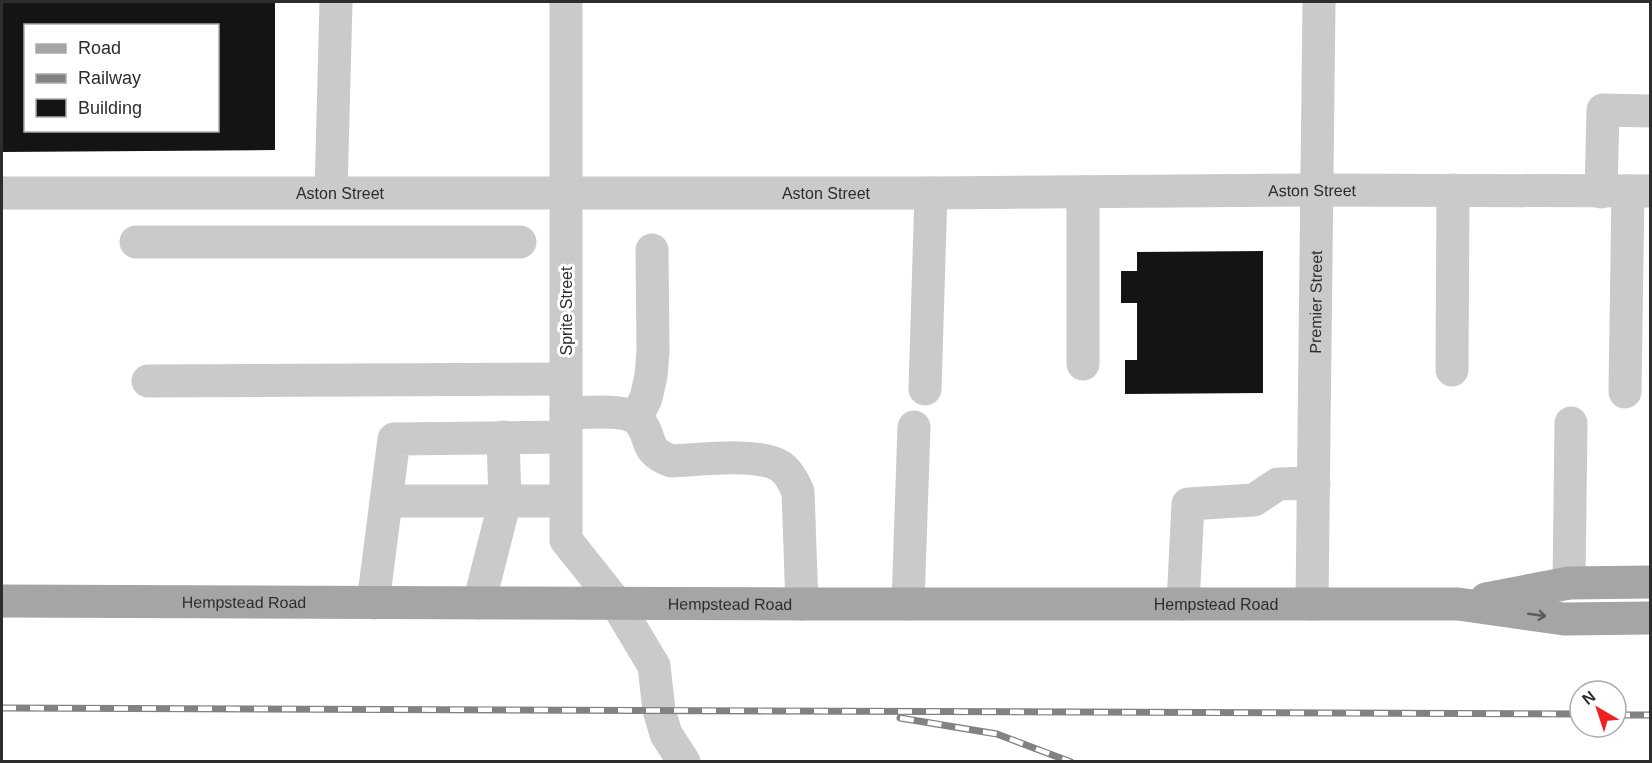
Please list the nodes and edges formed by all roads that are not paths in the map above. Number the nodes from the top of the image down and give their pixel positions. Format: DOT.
graph roads {
  1 [pos="336,2"];
  2 [pos="566,2"];
  3 [pos="1319,2"];
  4 [pos="1650,111"];
  5 [pos="1317,190"];
  6 [pos="1453,190"];
  7 [pos="1627,191"];
  8 [pos="331,192"];
  9 [pos="1083,192"];
  10 [pos="2,193"];
  11 [pos="265,193"];
  12 [pos="400,193"];
  13 [pos="566,193"];
  14 [pos="931,193"];
  15 [pos="136,242"];
  16 [pos="262,242"];
  17 [pos="398,242"];
  18 [pos="520,242"];
  19 [pos="652,250"];
  20 [pos="1083,364"];
  21 [pos="1452,370"];
  22 [pos="566,379"];
  23 [pos="148,381"];
  24 [pos="925,389"];
  25 [pos="1625,392"];
  26 [pos="636,418"];
  27 [pos="1571,423"];
  28 [pos="566,425"];
  29 [pos="914,427"];
  30 [pos="502,437"];
  31 [pos="1314,483"];
  32 [pos="386,501"];
  33 [pos="505,501"];
  34 [pos="566,501"];
  35 [pos="1650,582"];
  36 [pos="1569,583"];
  37 [pos="2,601"];
  38 [pos="373,603"];
  39 [pos="479,603"];
  40 [pos="617,603"];
  41 [pos="802,604"];
  42 [pos="908,604"];
  43 [pos="1184,604"];
  44 [pos="1312,604"];
  45 [pos="1458,604"];
  46 [pos="1650,618"];
  47 [pos="684,762"];
  1 -- 8 [label="street"];
  2 -- 13 [label="street, Sprite Street"];
  3 -- 5 [label="street, Premier Street"];
  4 -- 7 [label="street"];
  5 -- 6 [label="street, Aston Street"];
  5 -- 9 [label="street, Aston Street"];
  5 -- 31 [label="street, Premier Street"];
  6 -- 7 [label="street, Aston Street"];
  6 -- 21 [label="street"];
  7 -- 25 [label="street"];
  8 -- 11 [label="street, Aston Street"];
  8 -- 12 [label="street, Aston Street"];
  9 -- 14 [label="street, Aston Street"];
  9 -- 20 [label="street"];
  10 -- 11 [label="street, Aston Street"];
  11 -- 16 [label="street"];
  12 -- 13 [label="street, Aston Street"];
  12 -- 17 [label="street"];
  13 -- 14 [label="street, Aston Street"];
  13 -- 22 [label="street, Sprite Street"];
  14 -- 24 [label="street"];
  15 -- 16 [label="street"];
  16 -- 17 [label="street"];
  17 -- 18 [label="street"];
  19 -- 26 [label="street"];
  22 -- 23 [label="street"];
  22 -- 28 [label="street, Sprite Street"];
  26 -- 28 [label="street"];
  26 -- 41 [label="street"];
  27 -- 36 [label="street"];
  28 -- 30 [label="street"];
  28 -- 34 [label="street, Sprite Street"];
  29 -- 42 [label="street"];
  30 -- 32 [label="street"];
  30 -- 33 [label="street"];
  31 -- 43 [label="street"];
  31 -- 44 [label="street, Premier Street"];
  32 -- 33 [label="street"];
  32 -- 38 [label="street"];
  33 -- 34 [label="street"];
  33 -- 39 [label="street"];
  34 -- 40 [label="street, Sprite Street"];
  35 -- 36 [label="main road, Hempstead Road"];
  36 -- 45 [label="main road, Hempstead Road"];
  37 -- 38 [label="main road, Hempstead Road"];
  38 -- 39 [label="main road, Hempstead Road"];
  39 -- 40 [label="main road, Hempstead Road"];
  40 -- 41 [label="main road, Hempstead Road"];
  40 -- 47 [label="street, Sprite Street"];
  41 -- 42 [label="main road, Hempstead Road"];
  42 -- 43 [label="main road, Hempstead Road"];
  43 -- 44 [label="main road, Hempstead Road"];
  44 -- 45 [label="main road, Hempstead Road"];
  45 -- 46 [label="main road, Hempstead Road, one-way"];
}
